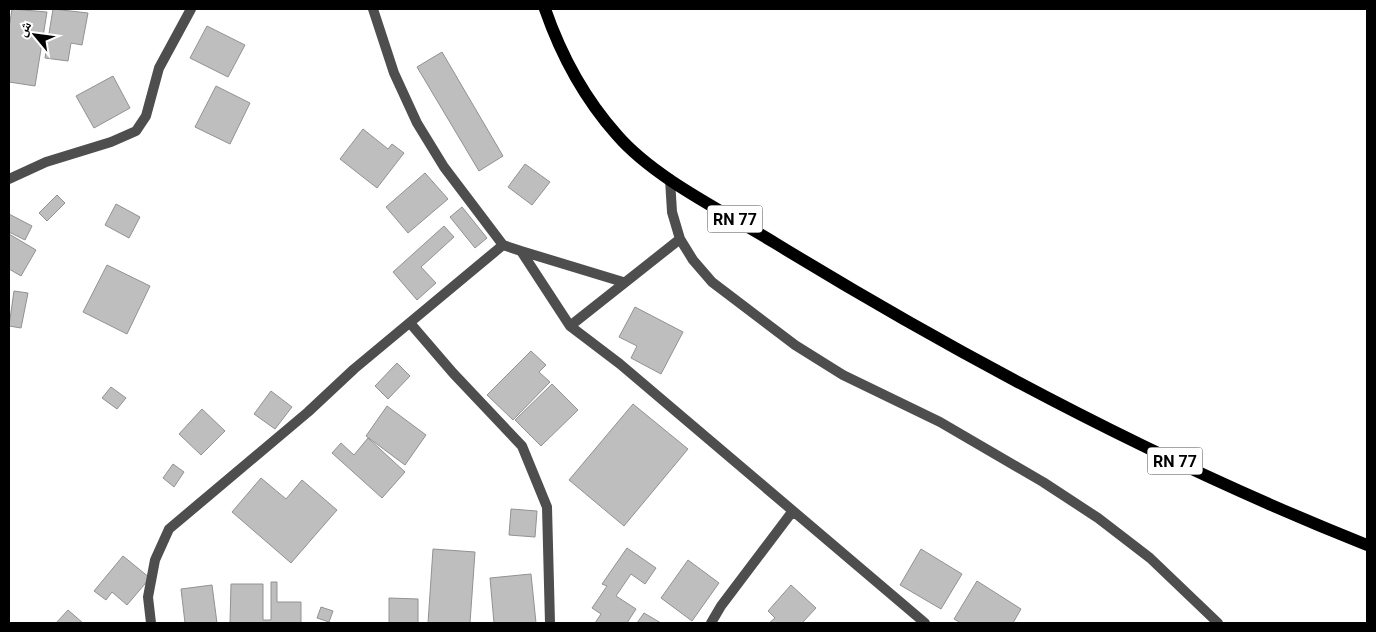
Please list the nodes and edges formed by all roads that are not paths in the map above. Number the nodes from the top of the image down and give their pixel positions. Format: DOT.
graph roads {
  1 [pos="191,9"];
  2 [pos="373,9"];
  3 [pos="545,9"];
  4 [pos="9,179"];
  5 [pos="670,179"];
  6 [pos="680,239"];
  7 [pos="503,245"];
  8 [pos="521,251"];
  9 [pos="623,282"];
  10 [pos="410,323"];
  11 [pos="570,326"];
  12 [pos="792,512"];
  13 [pos="1367,545"];
  14 [pos="151,623"];
  15 [pos="550,623"];
  16 [pos="711,623"];
  17 [pos="925,623"];
  18 [pos="1218,623"];
  1 -- 4 [label="street"];
  2 -- 7 [label="street"];
  3 -- 5 [label="main road, RN 77"];
  5 -- 6 [label="street"];
  5 -- 13 [label="main road, RN 77"];
  6 -- 9 [label="street"];
  6 -- 18 [label="street"];
  7 -- 8 [label="street"];
  7 -- 10 [label="street"];
  8 -- 9 [label="street"];
  8 -- 11 [label="street"];
  9 -- 11 [label="street"];
  10 -- 14 [label="street"];
  10 -- 15 [label="street"];
  11 -- 12 [label="street"];
  12 -- 16 [label="street"];
  12 -- 17 [label="street"];
}
